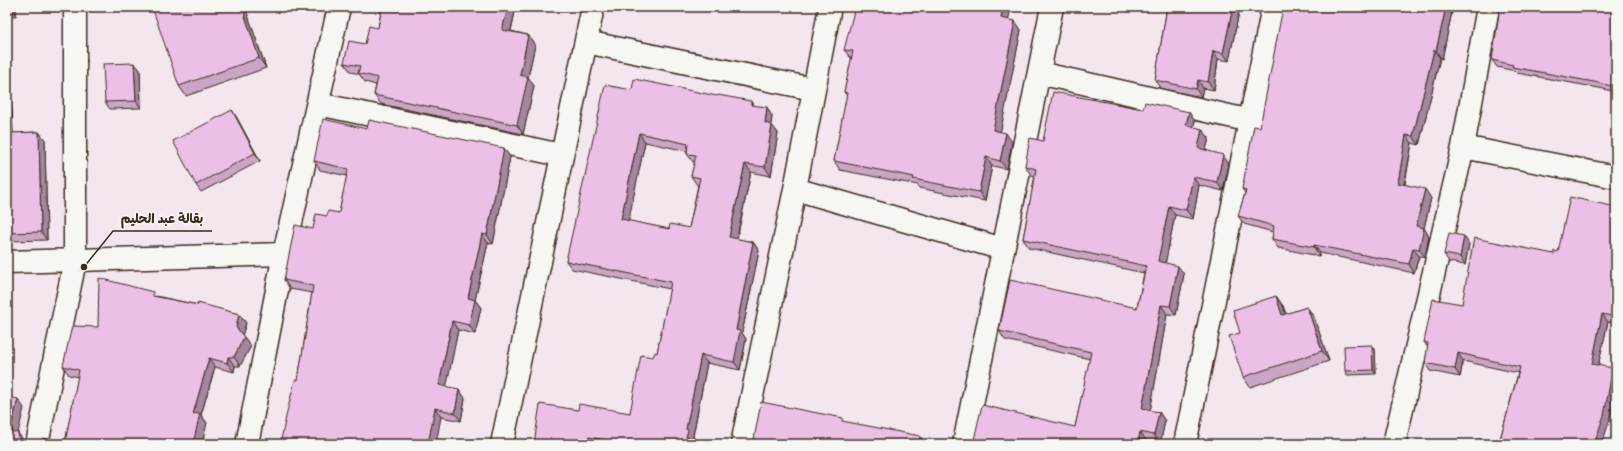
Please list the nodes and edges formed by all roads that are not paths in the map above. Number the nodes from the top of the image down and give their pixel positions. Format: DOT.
graph roads {
  1 [pos="75,7"];
  2 [pos="339,7"];
  3 [pos="593,7"];
  4 [pos="830,7"];
  5 [pos="1052,7"];
  6 [pos="1273,7"];
  7 [pos="1488,7"];
  8 [pos="586,42"];
  9 [pos="1039,73"];
  10 [pos="813,89"];
  11 [pos="318,104"];
  12 [pos="1250,121"];
  13 [pos="1463,147"];
  14 [pos="561,155"];
  15 [pos="1616,177"];
  16 [pos="795,189"];
  17 [pos="1003,249"];
  18 [pos="284,254"];
  19 [pos="75,261"];
  20 [pos="7,262"];
  21 [pos="37,444"];
  22 [pos="247,444"];
  23 [pos="502,444"];
  24 [pos="742,444"];
  25 [pos="964,444"];
  26 [pos="1187,444"];
  27 [pos="1394,444"];
  1 -- 19 [label="street"];
  2 -- 11 [label="street"];
  3 -- 8 [label="street"];
  4 -- 10 [label="street"];
  5 -- 9 [label="street"];
  6 -- 12 [label="street"];
  7 -- 13 [label="street"];
  8 -- 10 [label="street"];
  8 -- 14 [label="street"];
  9 -- 12 [label="street"];
  9 -- 17 [label="street"];
  10 -- 16 [label="street"];
  11 -- 14 [label="street"];
  11 -- 18 [label="street"];
  12 -- 26 [label="street"];
  13 -- 15 [label="street"];
  13 -- 27 [label="street"];
  14 -- 23 [label="street"];
  16 -- 17 [label="street"];
  16 -- 24 [label="street"];
  17 -- 25 [label="street"];
  18 -- 19 [label="street"];
  18 -- 22 [label="street"];
  19 -- 20 [label="street"];
  19 -- 21 [label="street"];
}
